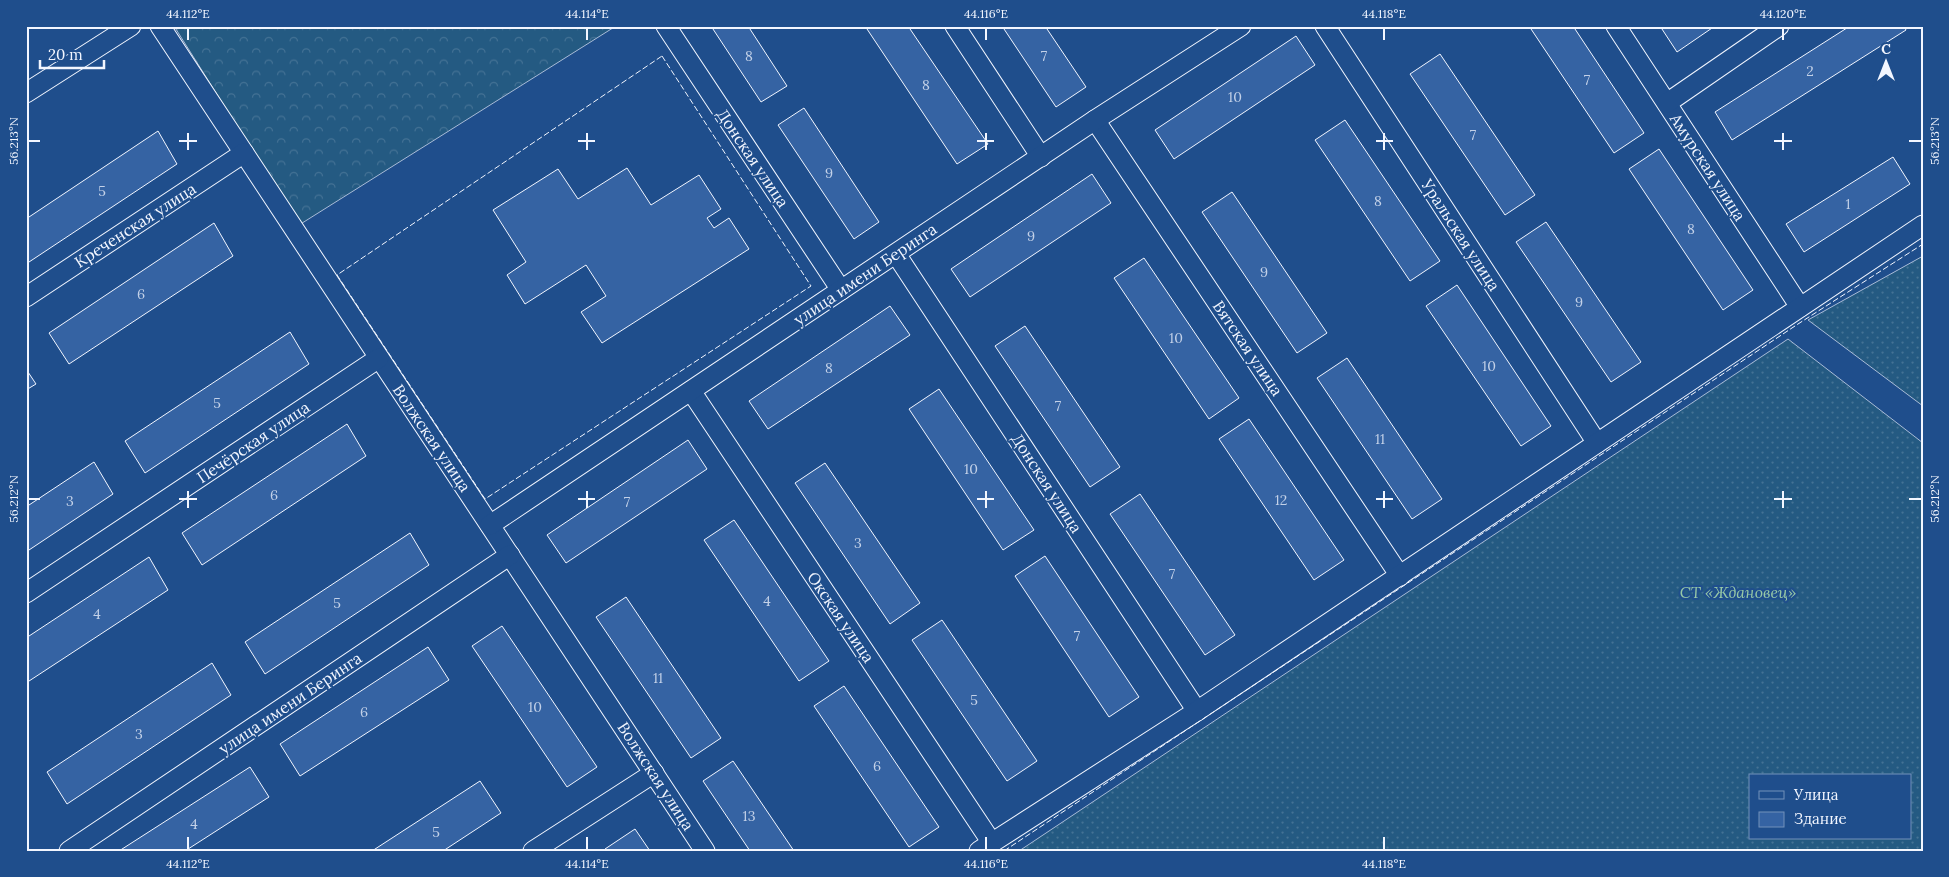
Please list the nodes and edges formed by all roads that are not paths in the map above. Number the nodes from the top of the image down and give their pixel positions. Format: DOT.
graph roads {
  1 [pos="131,26"];
  2 [pos="160,26"];
  3 [pos="666,26"];
  4 [pos="955,26"];
  5 [pos="1241,26"];
  6 [pos="1325,26"];
  7 [pos="1616,26"];
  8 [pos="1779,26"];
  9 [pos="26,93"];
  10 [pos="1667,103"];
  11 [pos="1095,120"];
  12 [pos="244,153"];
  13 [pos="1041,156"];
  14 [pos="1923,225"];
  15 [pos="896,254"];
  16 [pos="841,290"];
  17 [pos="26,297"];
  18 [pos="1800,307"];
  19 [pos="379,358"];
  20 [pos="691,390"];
  21 [pos="1597,443"];
  22 [pos="490,525"];
  23 [pos="510,555"];
  24 [pos="1400,576"];
  25 [pos="26,592"];
  26 [pos="1197,711"];
  27 [pos="654,773"];
  28 [pos="985,847"];
  29 [pos="69,851"];
  30 [pos="534,851"];
  31 [pos="705,851"];
  1 -- 9 [label="street"];
  2 -- 12 [label="street, Волжская улица"];
  3 -- 16 [label="street, Донская улица"];
  4 -- 13 [label="street"];
  5 -- 11 [label="street, улица имени Беринга"];
  6 -- 21 [label="street, Уральская улица"];
  7 -- 10 [label="street, Амурская улица"];
  8 -- 10 [label="street"];
  10 -- 18 [label="street, Амурская улица"];
  11 -- 13 [label="street, улица имени Беринга"];
  11 -- 24 [label="street, Вятская улица"];
  12 -- 17 [label="street, Креченская улица"];
  12 -- 19 [label="street, Волжская улица"];
  13 -- 15 [label="street, улица имени Беринга"];
  14 -- 18 [label="street"];
  15 -- 16 [label="street, улица имени Беринга"];
  15 -- 26 [label="street, Донская улица"];
  16 -- 20 [label="street, улица имени Беринга"];
  18 -- 21 [label="street"];
  19 -- 22 [label="street, Волжская улица"];
  19 -- 25 [label="street, Печёрская улица"];
  20 -- 22 [label="street, улица имени Беринга"];
  20 -- 28 [label="street, Окская улица"];
  21 -- 24 [label="street"];
  22 -- 23 [label="street, Волжская улица"];
  23 -- 27 [label="street, Волжская улица"];
  23 -- 29 [label="street, улица имени Беринга"];
  24 -- 26 [label="street"];
  26 -- 28 [label="street"];
  27 -- 30 [label="street"];
  27 -- 31 [label="street, Волжская улица"];
}
